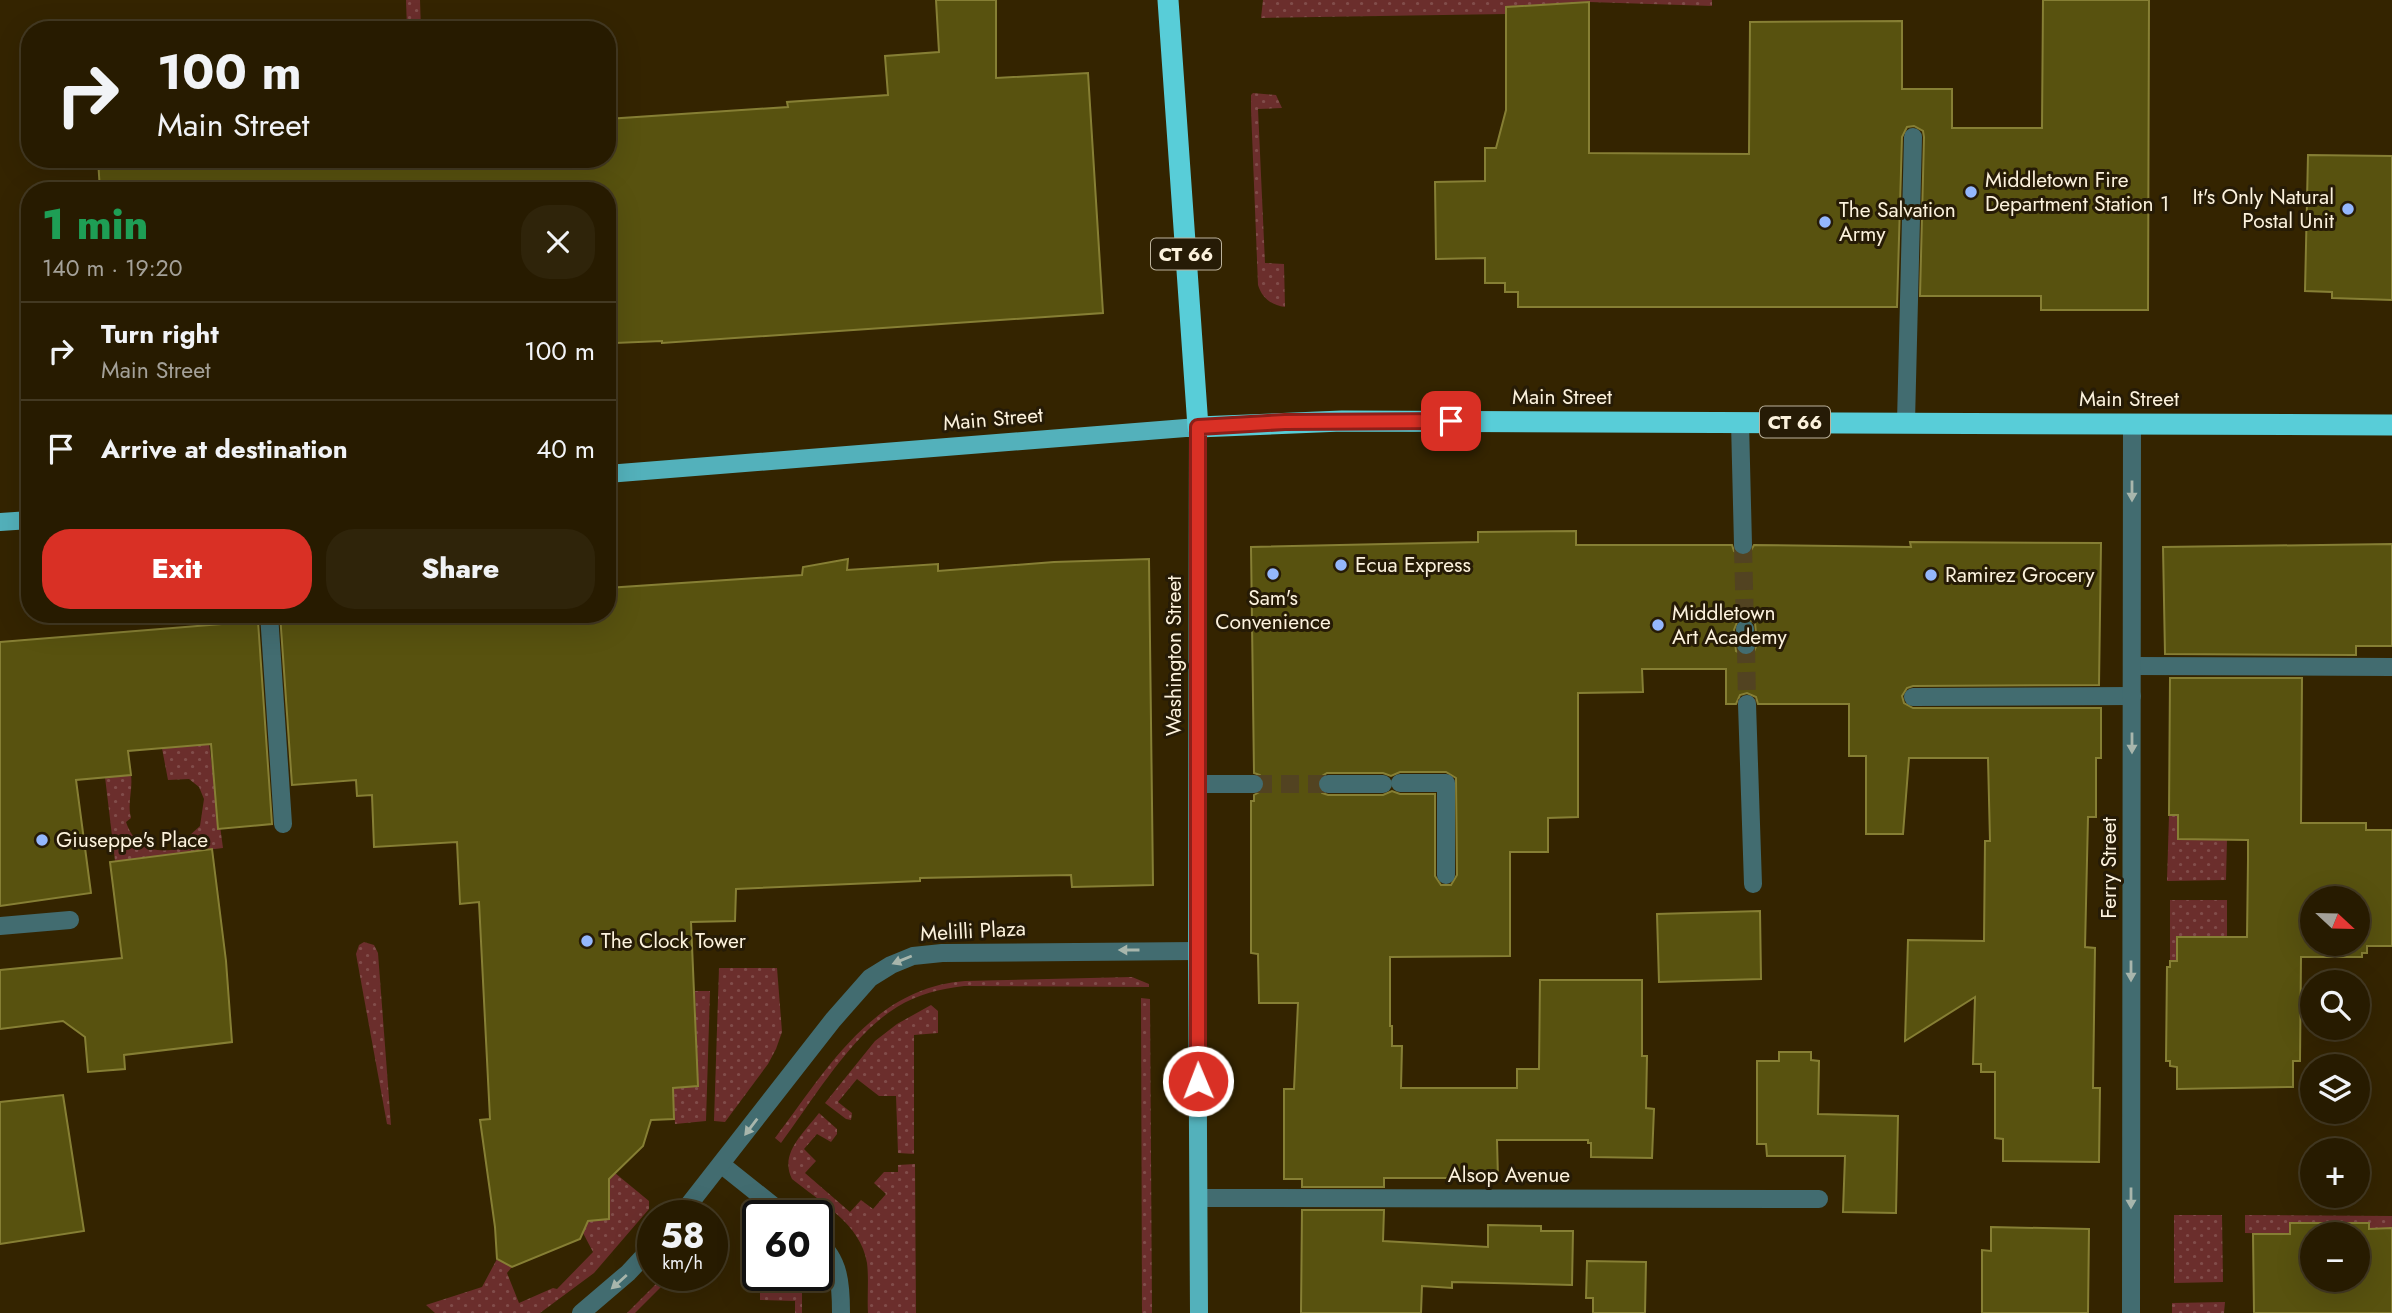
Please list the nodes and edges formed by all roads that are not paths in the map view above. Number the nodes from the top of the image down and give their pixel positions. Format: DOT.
graph roads {
  1 [pos="1168,0"];
  2 [pos="1913,137"];
  3 [pos="1740,422"];
  4 [pos="1906,422"];
  5 [pos="2132,423"];
  6 [pos="2392,425"];
  7 [pos="1198,427"];
  8 [pos="616,473"];
  9 [pos="21,521"];
  10 [pos="0,522"];
  11 [pos="1743,545"];
  12 [pos="270,623"];
  13 [pos="2132,666"];
  14 [pos="2392,667"];
  15 [pos="2132,696"];
  16 [pos="1913,697"];
  17 [pos="1747,704"];
  18 [pos="1198,784"];
  19 [pos="1254,784"];
  20 [pos="1328,784"];
  21 [pos="283,824"];
  22 [pos="1446,875"];
  23 [pos="1753,884"];
  24 [pos="70,920"];
  25 [pos="0,926"];
  26 [pos="1197,951"];
  27 [pos="722,1165"];
  28 [pos="1199,1198"];
  29 [pos="1819,1199"];
  30 [pos="693,1200"];
  31 [pos="766,1200"];
  32 [pos="833,1260"];
  33 [pos="637,1263"];
  34 [pos="581,1313"];
  35 [pos="841,1313"];
  36 [pos="1199,1313"];
  37 [pos="2131,1313"];
  1 -- 7 [label="highway, Washington Street / CT 66"];
  2 -- 4 [label="street"];
  3 -- 4 [label="highway, Main Street / CT 66"];
  3 -- 7 [label="highway, Main Street / CT 66"];
  3 -- 11 [label="street"];
  4 -- 5 [label="highway, Main Street / CT 66"];
  5 -- 6 [label="highway, Main Street / CT 66"];
  5 -- 13 [label="street, Ferry Street, one-way"];
  7 -- 8 [label="main road, Main Street"];
  7 -- 18 [label="main road, Washington Street"];
  9 -- 10 [label="main road"];
  12 -- 21 [label="street"];
  13 -- 14 [label="street"];
  13 -- 15 [label="street, Ferry Street"];
  15 -- 16 [label="street"];
  15 -- 37 [label="street, Ferry Street, one-way"];
  17 -- 23 [label="street"];
  18 -- 19 [label="street"];
  18 -- 26 [label="main road, Washington Street"];
  20 -- 22 [label="street"];
  24 -- 25 [label="street"];
  26 -- 27 [label="street, Melilli Plaza, one-way"];
  26 -- 28 [label="main road, Washington Street"];
  27 -- 30 [label="street, Melilli Plaza"];
  27 -- 31 [label="street"];
  28 -- 29 [label="street, Alsop Avenue"];
  28 -- 36 [label="main road, Washington Street"];
  32 -- 35 [label="street"];
  33 -- 34 [label="street, one-way"];
}
